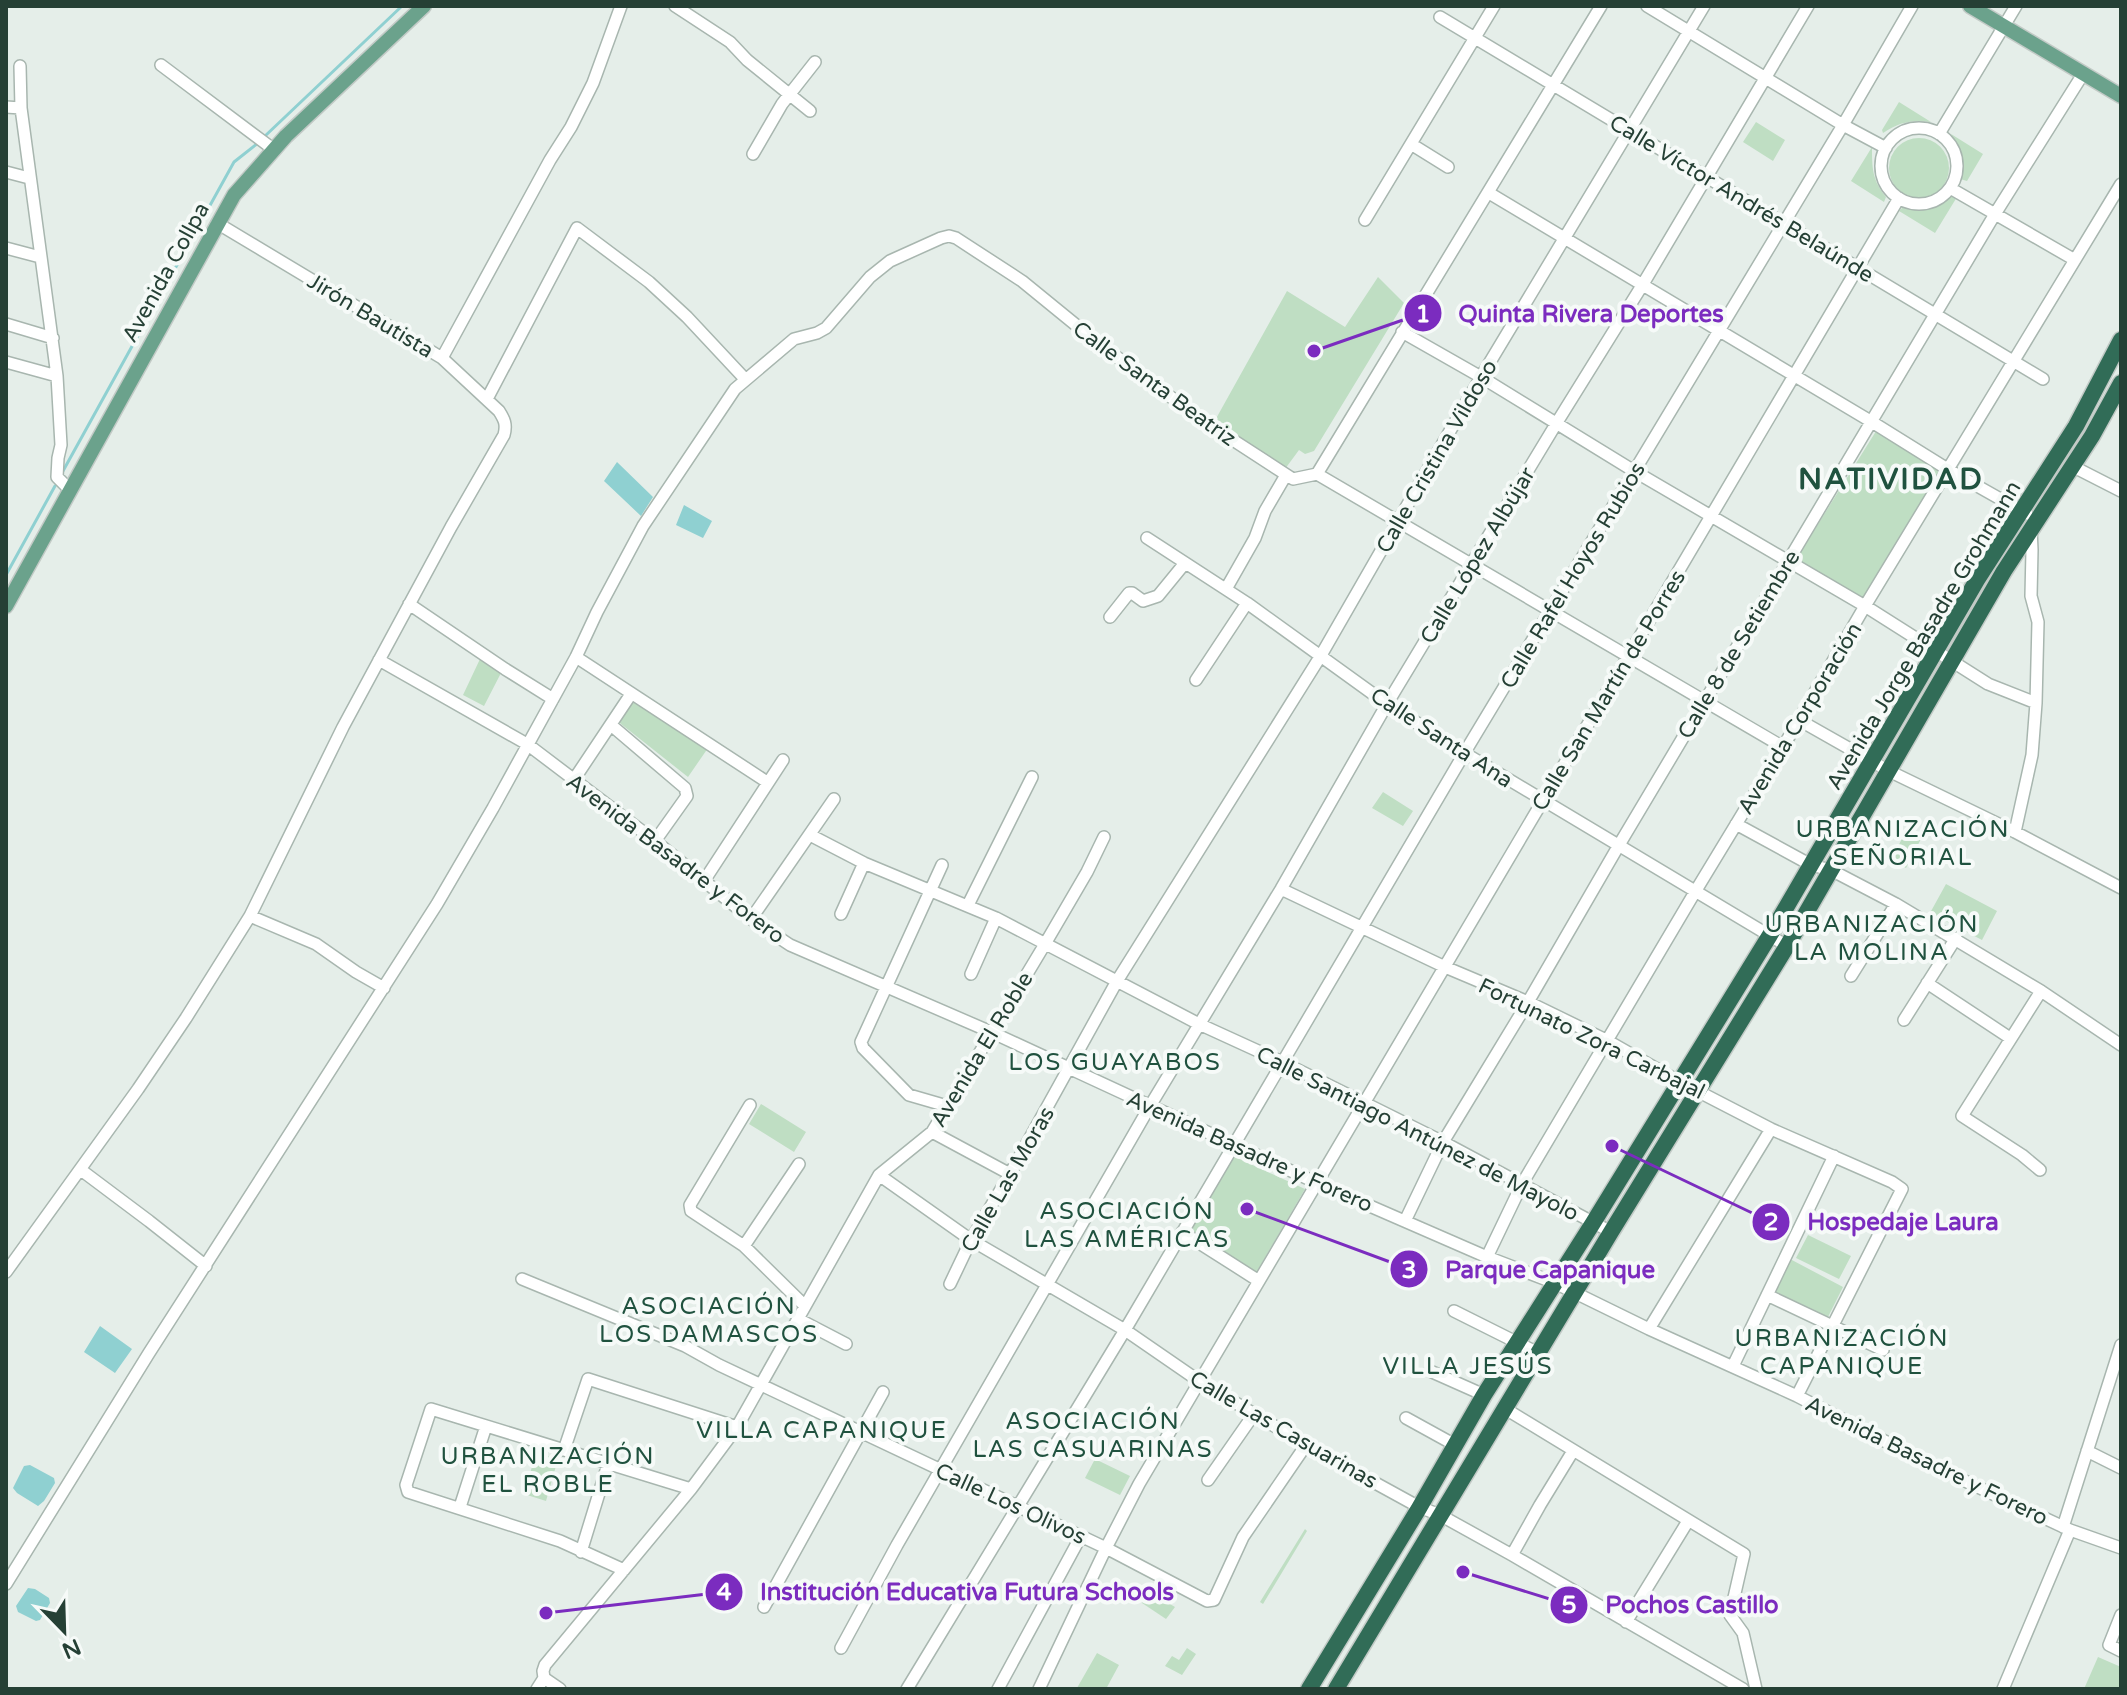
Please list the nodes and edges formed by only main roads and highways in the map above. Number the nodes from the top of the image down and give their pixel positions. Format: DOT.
graph roads {
  1 [pos="424,6"];
  2 [pos="1970,6"];
  3 [pos="2121,96"];
  4 [pos="2121,340"];
  5 [pos="2121,383"];
  6 [pos="2030,519"];
  7 [pos="6,606"];
  8 [pos="1469,1423"];
  9 [pos="1489,1434"];
  10 [pos="1309,1689"];
  11 [pos="1336,1689"];
  1 -- 7 [label="main road, Avenida Collpa"];
  2 -- 3 [label="main road"];
  4 -- 6 [label="highway, Avenida Jorge Basadre Grohmann"];
  5 -- 6 [label="highway, Avenida Jorge Basadre Grohmann"];
  6 -- 8 [label="highway, Avenida Jorge Basadre Grohmann"];
  6 -- 9 [label="highway, Avenida Jorge Basadre Grohmann"];
  8 -- 9 [label="highway"];
  8 -- 10 [label="highway, Avenida Jorge Basadre Grohmann"];
  9 -- 11 [label="highway, Avenida Jorge Basadre Grohmann"];
}
